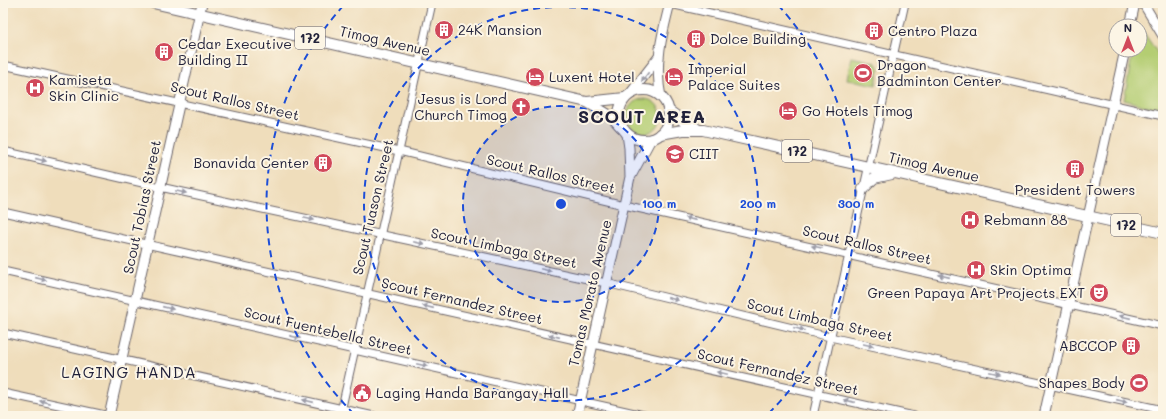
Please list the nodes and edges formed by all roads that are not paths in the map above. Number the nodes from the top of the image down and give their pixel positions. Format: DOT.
graph roads {
  1 [pos="153,3"];
  2 [pos="202,3"];
  3 [pos="432,3"];
  4 [pos="668,3"];
  5 [pos="905,3"];
  6 [pos="1135,3"];
  7 [pos="1143,3"];
  8 [pos="200,13"];
  9 [pos="1132,18"];
  10 [pos="1163,36"];
  11 [pos="894,54"];
  12 [pos="658,58"];
  13 [pos="1123,58"];
  14 [pos="418,63"];
  15 [pos="3,65"];
  16 [pos="628,96"];
  17 [pos="661,97"];
  18 [pos="180,102"];
  19 [pos="587,102"];
  20 [pos="1113,105"];
  21 [pos="668,110"];
  22 [pos="1163,116"];
  23 [pos="698,129"];
  24 [pos="624,130"];
  25 [pos="660,134"];
  26 [pos="651,139"];
  27 [pos="3,151"];
  28 [pos="399,151"];
  29 [pos="868,167"];
  30 [pos="896,173"];
  31 [pos="630,177"];
  32 [pos="160,187"];
  33 [pos="863,190"];
  34 [pos="624,205"];
  35 [pos="3,212"];
  36 [pos="1088,217"];
  37 [pos="1163,234"];
  38 [pos="380,235"];
  39 [pos="147,244"];
  40 [pos="849,254"];
  41 [pos="3,271"];
  42 [pos="606,283"];
  43 [pos="368,294"];
  44 [pos="136,300"];
  45 [pos="1068,304"];
  46 [pos="1163,326"];
  47 [pos="3,333"];
  48 [pos="830,337"];
  49 [pos="593,344"];
  50 [pos="356,350"];
  51 [pos="122,359"];
  52 [pos="1051,385"];
  53 [pos="3,393"];
  54 [pos="818,394"];
  55 [pos="580,400"];
  56 [pos="1163,410"];
  57 [pos="341,412"];
  58 [pos="109,416"];
  59 [pos="374,416"];
  60 [pos="576,416"];
  61 [pos="648,416"];
  62 [pos="813,416"];
  63 [pos="914,416"];
  64 [pos="1044,416"];
  1 -- 8 [label="main road, Timog Avenue / 172"];
  2 -- 8 [label="street, Scout Tobias Street"];
  3 -- 14 [label="street, Scout Tuason Street"];
  4 -- 11 [label="street"];
  4 -- 12 [label="street"];
  5 -- 11 [label="street"];
  6 -- 9 [label="street"];
  7 -- 10 [label="street"];
  8 -- 14 [label="main road, Timog Avenue / 172"];
  8 -- 18 [label="street, Scout Tobias Street"];
  11 -- 20 [label="street"];
  11 -- 29 [label="street"];
  12 -- 16 [label="street, one-way"];
  12 -- 17 [label="street"];
  13 -- 20 [label="street"];
  14 -- 19 [label="main road, Timog Avenue / 172"];
  14 -- 28 [label="street, Scout Tuason Street"];
  15 -- 18 [label="street, Scout Rallos Street"];
  16 -- 17 [label="main road, 172"];
  16 -- 19 [label="main road, Timog Avenue / 172"];
  16 -- 24 [label="main road"];
  17 -- 21 [label="main road, 172"];
  18 -- 28 [label="street, Scout Rallos Street"];
  18 -- 32 [label="street, Scout Tobias Street"];
  19 -- 24 [label="main road, Timog Avenue / 172"];
  20 -- 22 [label="street"];
  20 -- 36 [label="street"];
  21 -- 23 [label="main road, Timog Avenue / 172"];
  21 -- 25 [label="main road"];
  23 -- 25 [label="main road, Timog Avenue / 172"];
  23 -- 29 [label="main road, Timog Avenue / 172"];
  24 -- 26 [label="main road, 172"];
  24 -- 31 [label="street, Tomas Morato Avenue"];
  25 -- 26 [label="main road, 172"];
  26 -- 31 [label="street, Tomas Morato Avenue"];
  27 -- 32 [label="street, Scout Limbaga Street, one-way"];
  28 -- 34 [label="street, Scout Rallos Street"];
  28 -- 38 [label="street, Scout Tuason Street"];
  29 -- 30 [label="main road, Timog Avenue / 172"];
  29 -- 33 [label="street"];
  30 -- 33 [label="main road"];
  30 -- 36 [label="main road, Timog Avenue / 172"];
  31 -- 34 [label="street, Tomas Morato Avenue"];
  32 -- 38 [label="street, Scout Limbaga Street, one-way"];
  32 -- 39 [label="street, Scout Tobias Street"];
  33 -- 40 [label="street"];
  40 -- 34 [label="street, Scout Rallos Street, one-way"];
  34 -- 42 [label="street, Tomas Morato Avenue"];
  35 -- 39 [label="street, Scout Fernandez Street"];
  36 -- 37 [label="main road, Timog Avenue / 172"];
  36 -- 45 [label="street"];
  38 -- 42 [label="street, Scout Limbaga Street, one-way"];
  38 -- 43 [label="street, Scout Tuason Street"];
  39 -- 43 [label="street, Scout Fernandez Street"];
  39 -- 44 [label="street, Scout Tobias Street"];
  45 -- 40 [label="street, Scout Rallos Street, one-way"];
  40 -- 48 [label="street"];
  41 -- 44 [label="street, Scout Fuentebella Street, one-way"];
  42 -- 48 [label="street, Scout Limbaga Street, one-way"];
  42 -- 49 [label="street, Tomas Morato Avenue"];
  49 -- 43 [label="street, Scout Fernandez Street, one-way"];
  43 -- 50 [label="street, Scout Tuason Street"];
  44 -- 50 [label="street, Scout Fuentebella Street, one-way"];
  44 -- 51 [label="street, Scout Tobias Street"];
  46 -- 45 [label="street, Scout Rallos Street, one-way"];
  45 -- 52 [label="street"];
  47 -- 51 [label="street"];
  48 -- 52 [label="street, Scout Limbaga Street, one-way"];
  48 -- 54 [label="street"];
  54 -- 49 [label="street, Scout Fernandez Street, one-way"];
  49 -- 55 [label="street, Tomas Morato Avenue"];
  50 -- 55 [label="street, Scout Fuentebella Street, one-way"];
  50 -- 57 [label="street, Scout Tuason Street"];
  57 -- 51 [label="street, one-way"];
  51 -- 58 [label="street, Scout Tobias Street"];
  52 -- 56 [label="street, Scout Limbaga Street, one-way"];
  52 -- 64 [label="street"];
  58 -- 53 [label="street, one-way"];
  54 -- 62 [label="street"];
  63 -- 54 [label="street, Scout Fernandez Street, one-way"];
  55 -- 60 [label="street, Tomas Morato Avenue"];
  55 -- 61 [label="street, Scout Fuentebella Street"];
  57 -- 59 [label="street"];
}
